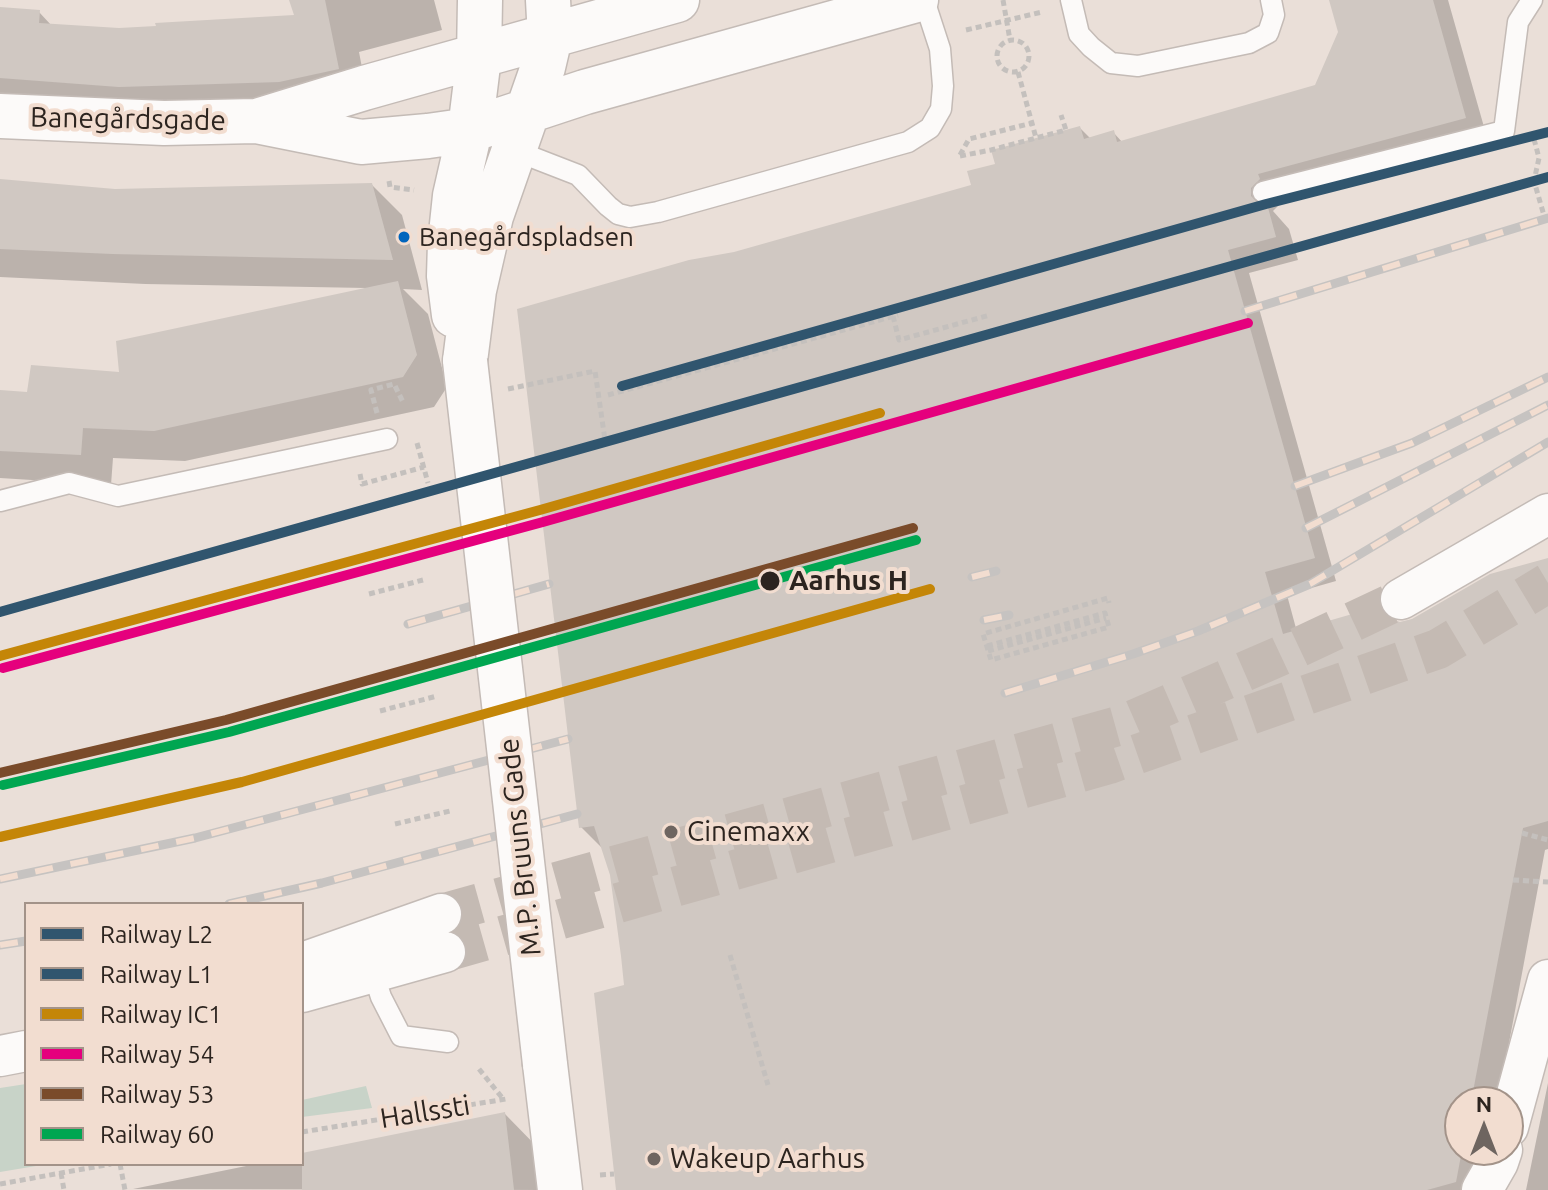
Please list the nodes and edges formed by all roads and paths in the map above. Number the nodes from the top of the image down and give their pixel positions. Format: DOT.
graph roads {
  1 [pos="480,0"];
  2 [pos="677,0"];
  3 [pos="916,0"];
  4 [pos="924,0"];
  5 [pos="1003,0"];
  6 [pos="1071,0"];
  7 [pos="1271,0"];
  8 [pos="1532,0"];
  9 [pos="1044,11"];
  10 [pos="549,19"];
  11 [pos="1007,19"];
  12 [pos="954,34"];
  13 [pos="1010,40"];
  14 [pos="479,57"];
  15 [pos="1018,72"];
  16 [pos="1506,113"];
  17 [pos="1061,115"];
  18 [pos="0,116"];
  19 [pos="256,121"];
  20 [pos="1032,123"];
  21 [pos="470,130"];
  22 [pos="521,131"];
  23 [pos="1004,132"];
  24 [pos="1036,138"];
  25 [pos="1007,146"];
  26 [pos="1263,192"];
  27 [pos="1545,219"];
  28 [pos="990,315"];
  29 [pos="465,361"];
  30 [pos="524,386"];
  31 [pos="608,395"];
  32 [pos="403,402"];
  33 [pos="383,432"];
  34 [pos="415,438"];
  35 [pos="605,440"];
  36 [pos="424,467"];
  37 [pos="428,483"];
  38 [pos="362,484"];
  39 [pos="0,501"];
  40 [pos="1548,514"];
  41 [pos="423,580"];
  42 [pos="369,594"];
  43 [pos="1401,599"];
  44 [pos="1109,603"];
  45 [pos="987,648"];
  46 [pos="437,696"];
  47 [pos="380,711"];
  48 [pos="450,811"];
  49 [pos="395,824"];
  50 [pos="1522,833"];
  51 [pos="1548,840"];
  52 [pos="1513,880"];
  53 [pos="1548,882"];
  54 [pos="730,955"];
  55 [pos="304,963"];
  56 [pos="373,972"];
  57 [pos="1548,980"];
  58 [pos="304,991"];
  59 [pos="448,1042"];
  60 [pos="24,1051"];
  61 [pos="0,1056"];
  62 [pos="547,1079"];
  63 [pos="768,1085"];
  64 [pos="1519,1086"];
  65 [pos="304,1132"];
  66 [pos="100,1166"];
  67 [pos="120,1166"];
  68 [pos="1496,1166"];
  69 [pos="61,1173"];
  70 [pos="0,1184"];
  71 [pos="64,1190"];
  72 [pos="125,1190"];
  73 [pos="560,1190"];
  74 [pos="1482,1190"];
  1 -- 14 [label="street"];
  2 -- 10 [label="street"];
  3 -- 22 [label="street"];
  4 -- 22 [label="lane"];
  5 -- 11 [label="path"];
  6 -- 7 [label="lane"];
  8 -- 16 [label="lane"];
  9 -- 11 [label="path"];
  10 -- 14 [label="street"];
  10 -- 22 [label="street"];
  11 -- 12 [label="path"];
  11 -- 13 [label="path"];
  13 -- 15 [label="path"];
  13 -- 15 [label="path"];
  14 -- 19 [label="street, Banegårdsgade"];
  14 -- 21 [label="street"];
  15 -- 20 [label="path"];
  16 -- 26 [label="lane"];
  16 -- 27 [label="path"];
  17 -- 24 [label="path"];
  18 -- 19 [label="street, Banegårdsgade"];
  19 -- 21 [label="street, Banegårdsgade"];
  20 -- 23 [label="path"];
  20 -- 24 [label="path"];
  21 -- 22 [label="street"];
  21 -- 29 [label="street"];
  22 -- 29 [label="street"];
  23 -- 25 [label="path"];
  23 -- 25 [label="path"];
  24 -- 25 [label="path"];
  28 -- 31 [label="path"];
  29 -- 62 [label="street, M.P. Bruuns Gade, bridge"];
  30 -- 35 [label="path"];
  32 -- 33 [label="path"];
  33 -- 39 [label="lane"];
  34 -- 36 [label="path"];
  36 -- 37 [label="path"];
  36 -- 38 [label="path"];
  40 -- 43 [label="street"];
  41 -- 42 [label="path"];
  44 -- 45 [label="path"];
  45 -- 45 [label="path"];
  46 -- 47 [label="path"];
  48 -- 49 [label="path"];
  50 -- 51 [label="path"];
  52 -- 53 [label="path"];
  54 -- 63 [label="path"];
  55 -- 56 [label="street"];
  56 -- 58 [label="street"];
  56 -- 59 [label="lane"];
  57 -- 64 [label="street"];
  60 -- 61 [label="street"];
  62 -- 65 [label="path, Hallssti"];
  62 -- 73 [label="street, M.P. Bruuns Gade"];
  66 -- 69 [label="path"];
  67 -- 72 [label="path"];
  68 -- 74 [label="street"];
  69 -- 70 [label="path"];
  69 -- 71 [label="path"];
}
